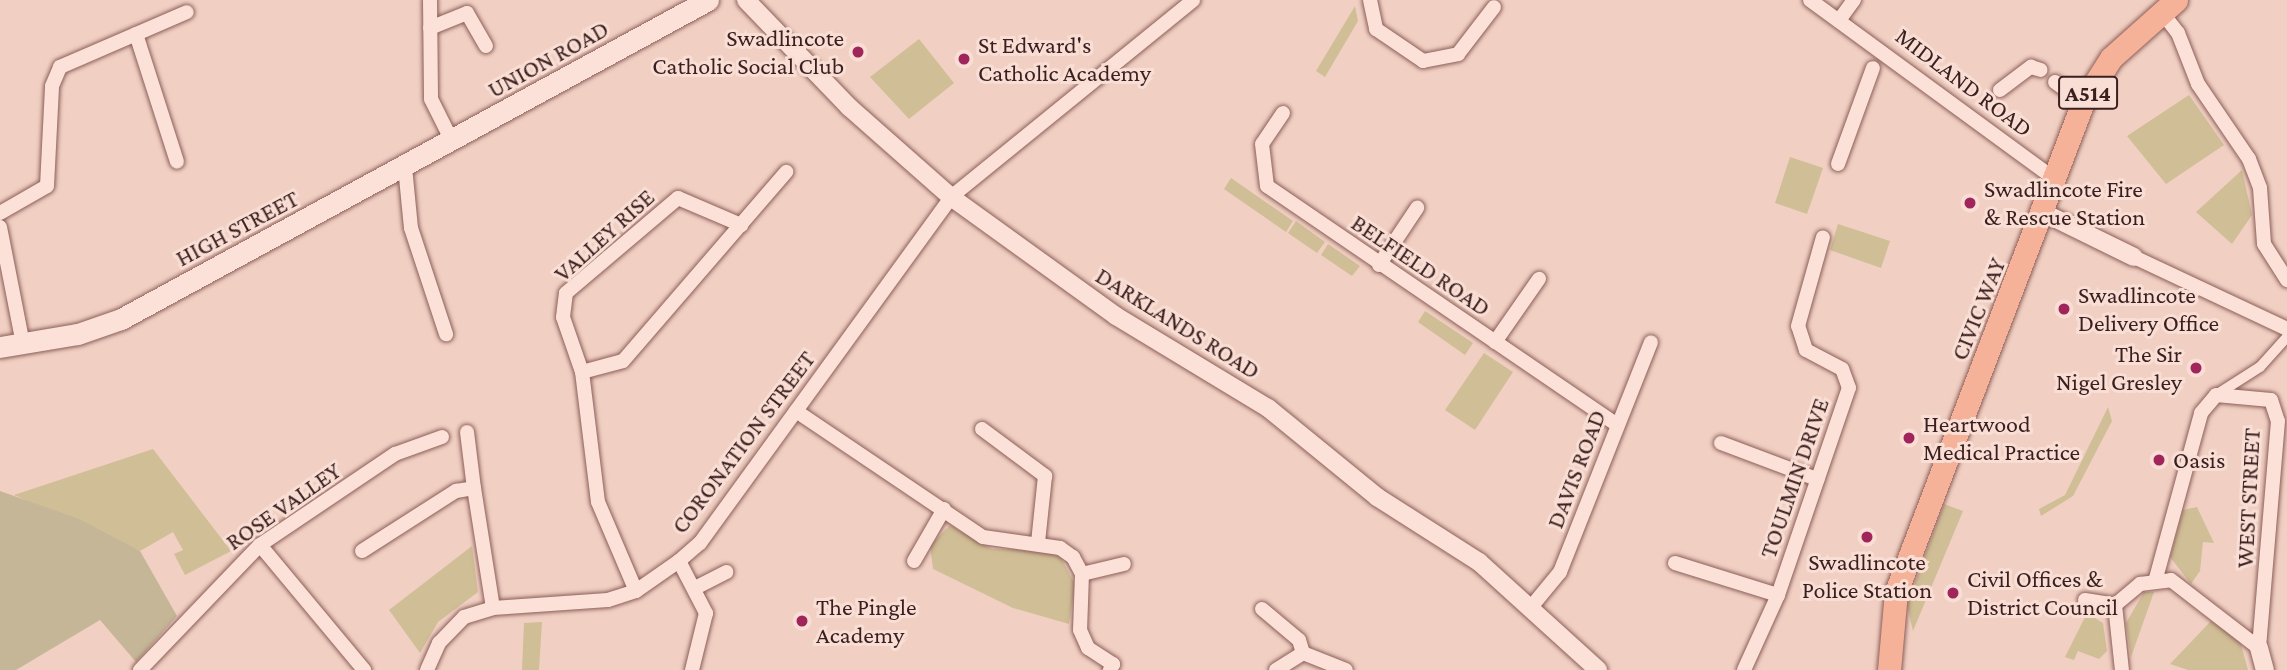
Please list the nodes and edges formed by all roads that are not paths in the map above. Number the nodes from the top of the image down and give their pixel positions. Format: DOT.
graph roads {
  1 [pos="430,0"];
  2 [pos="708,0"];
  3 [pos="746,0"];
  4 [pos="1193,0"];
  5 [pos="1370,0"];
  6 [pos="1810,0"];
  7 [pos="1854,0"];
  8 [pos="2168,5"];
  9 [pos="1494,7"];
  10 [pos="187,12"];
  11 [pos="1840,19"];
  12 [pos="430,28"];
  13 [pos="136,34"];
  14 [pos="486,47"];
  15 [pos="1873,68"];
  16 [pos="2041,70"];
  17 [pos="2055,82"];
  18 [pos="2000,90"];
  19 [pos="2083,102"];
  20 [pos="1283,113"];
  21 [pos="487,123"];
  22 [pos="452,141"];
  23 [pos="177,162"];
  24 [pos="1838,164"];
  25 [pos="405,167"];
  26 [pos="786,172"];
  27 [pos="2054,179"];
  28 [pos="951,197"];
  29 [pos="1417,208"];
  30 [pos="0,213"];
  31 [pos="2044,213"];
  32 [pos="741,225"];
  33 [pos="0,227"];
  34 [pos="1824,237"];
  35 [pos="2134,257"];
  36 [pos="1378,265"];
  37 [pos="1539,279"];
  38 [pos="2287,280"];
  39 [pos="2287,329"];
  40 [pos="446,334"];
  41 [pos="2287,337"];
  42 [pos="1495,342"];
  43 [pos="1651,342"];
  44 [pos="23,344"];
  45 [pos="0,347"];
  46 [pos="582,373"];
  47 [pos="2211,400"];
  48 [pos="796,411"];
  49 [pos="1617,425"];
  50 [pos="982,429"];
  51 [pos="467,432"];
  52 [pos="442,437"];
  53 [pos="1721,443"];
  54 [pos="1817,478"];
  55 [pos="474,488"];
  56 [pos="944,509"];
  57 [pos="1038,543"];
  58 [pos="260,545"];
  59 [pos="362,551"];
  60 [pos="680,561"];
  61 [pos="914,561"];
  62 [pos="1675,563"];
  63 [pos="1124,564"];
  64 [pos="726,572"];
  65 [pos="1082,574"];
  66 [pos="2157,578"];
  67 [pos="697,587"];
  68 [pos="636,591"];
  69 [pos="1778,595"];
  70 [pos="2085,600"];
  71 [pos="2115,605"];
  72 [pos="1532,606"];
  73 [pos="493,608"];
  74 [pos="1262,609"];
  75 [pos="2259,648"];
  76 [pos="1303,653"];
  77 [pos="140,670"];
  78 [pos="364,670"];
  79 [pos="427,670"];
  80 [pos="692,670"];
  81 [pos="1110,670"];
  82 [pos="1276,670"];
  83 [pos="1346,670"];
  84 [pos="1597,670"];
  85 [pos="1744,670"];
  86 [pos="1889,670"];
  87 [pos="2122,670"];
  88 [pos="2265,670"];
  1 -- 12 [label="street"];
  2 -- 21 [label="main road, UNION ROAD"];
  3 -- 28 [label="street, DARKLANDS ROAD"];
  4 -- 28 [label="street, CORONATION STREET"];
  5 -- 9 [label="street"];
  6 -- 11 [label="street, MIDLAND ROAD"];
  7 -- 11 [label="street"];
  8 -- 19 [label="main road, CIVIC WAY / A514"];
  8 -- 38 [label="street"];
  10 -- 13 [label="street"];
  11 -- 27 [label="street, MIDLAND ROAD"];
  12 -- 14 [label="street"];
  12 -- 22 [label="street"];
  13 -- 23 [label="street"];
  13 -- 30 [label="street"];
  15 -- 24 [label="street"];
  16 -- 18 [label="street"];
  17 -- 19 [label="street"];
  19 -- 27 [label="main road, CIVIC WAY / A514"];
  20 -- 36 [label="street, BELFIELD ROAD"];
  21 -- 22 [label="main road, HIGH STREET"];
  22 -- 25 [label="main road, HIGH STREET"];
  25 -- 40 [label="street"];
  25 -- 44 [label="main road, HIGH STREET"];
  26 -- 32 [label="street"];
  27 -- 31 [label="main road, CIVIC WAY / A514"];
  28 -- 48 [label="street, CORONATION STREET"];
  28 -- 72 [label="street, DARKLANDS ROAD"];
  29 -- 36 [label="street"];
  31 -- 35 [label="street"];
  31 -- 86 [label="main road, CIVIC WAY / A514"];
  32 -- 46 [label="street"];
  32 -- 46 [label="street, VALLEY RISE"];
  33 -- 44 [label="street"];
  34 -- 54 [label="street, TOULMIN DRIVE"];
  35 -- 39 [label="street"];
  36 -- 42 [label="street, BELFIELD ROAD"];
  37 -- 42 [label="street"];
  41 -- 47 [label="street"];
  42 -- 49 [label="street, BELFIELD ROAD"];
  43 -- 49 [label="street, DAVIS ROAD"];
  44 -- 45 [label="main road, HIGH STREET"];
  46 -- 68 [label="street, VALLEY RISE"];
  47 -- 66 [label="street"];
  47 -- 75 [label="street, WEST STREET"];
  48 -- 56 [label="street"];
  48 -- 60 [label="street, CORONATION STREET"];
  49 -- 72 [label="street, DAVIS ROAD"];
  50 -- 57 [label="street"];
  51 -- 55 [label="street"];
  52 -- 58 [label="street, ROSE VALLEY"];
  53 -- 54 [label="street"];
  54 -- 69 [label="street, TOULMIN DRIVE"];
  55 -- 59 [label="street"];
  55 -- 73 [label="street"];
  56 -- 57 [label="street"];
  56 -- 61 [label="street"];
  57 -- 65 [label="street"];
  58 -- 77 [label="street, ROSE VALLEY"];
  58 -- 78 [label="street"];
  60 -- 67 [label="street"];
  60 -- 68 [label="street, CORONATION STREET"];
  62 -- 69 [label="street"];
  63 -- 65 [label="street"];
  64 -- 67 [label="street"];
  65 -- 81 [label="street"];
  66 -- 71 [label="street"];
  66 -- 75 [label="street"];
  67 -- 80 [label="street"];
  68 -- 73 [label="street, CORONATION STREET"];
  69 -- 85 [label="street, TOULMIN DRIVE"];
  70 -- 71 [label="street"];
  71 -- 87 [label="street"];
  72 -- 84 [label="street, DARKLANDS ROAD"];
  73 -- 79 [label="street, CORONATION STREET"];
  74 -- 76 [label="street"];
  75 -- 88 [label="street, WEST STREET"];
  76 -- 82 [label="street"];
  76 -- 83 [label="street"];
}
